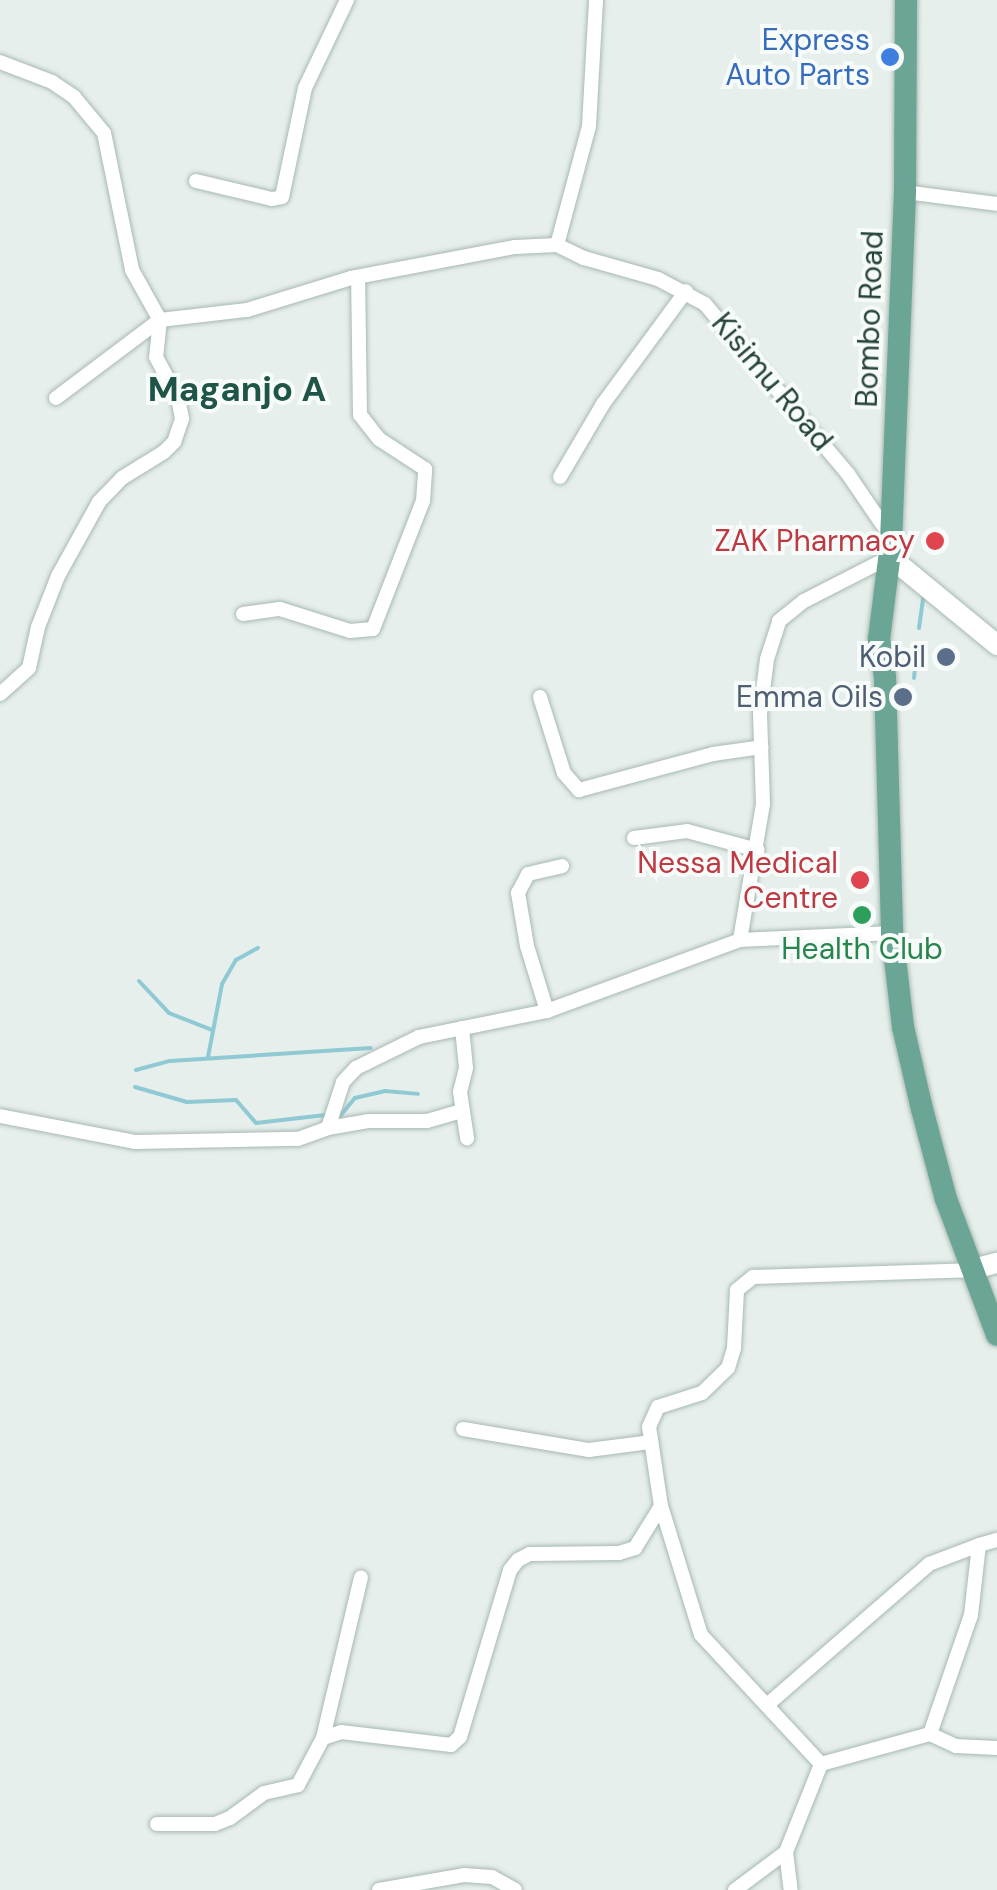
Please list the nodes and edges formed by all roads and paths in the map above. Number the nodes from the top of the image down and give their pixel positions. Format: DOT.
graph roads {
  1 [pos="347,0"];
  2 [pos="596,0"];
  3 [pos="906,0"];
  4 [pos="4,61"];
  5 [pos="196,181"];
  6 [pos="905,192"];
  7 [pos="997,204"];
  8 [pos="557,245"];
  9 [pos="358,277"];
  10 [pos="686,291"];
  11 [pos="160,320"];
  12 [pos="56,398"];
  13 [pos="560,476"];
  14 [pos="890,551"];
  15 [pos="243,614"];
  16 [pos="997,646"];
  17 [pos="0,694"];
  18 [pos="540,697"];
  19 [pos="762,747"];
  20 [pos="634,838"];
  21 [pos="758,850"];
  22 [pos="562,866"];
  23 [pos="892,932"];
  24 [pos="740,940"];
  25 [pos="547,1011"];
  26 [pos="462,1028"];
  27 [pos="464,1111"];
  28 [pos="0,1116"];
  29 [pos="328,1128"];
  30 [pos="468,1138"];
  31 [pos="997,1264"];
  32 [pos="970,1270"];
  33 [pos="997,1335"];
  34 [pos="463,1429"];
  35 [pos="651,1442"];
  36 [pos="662,1506"];
  37 [pos="997,1540"];
  38 [pos="978,1545"];
  39 [pos="361,1576"];
  40 [pos="767,1705"];
  41 [pos="930,1734"];
  42 [pos="323,1738"];
  43 [pos="997,1748"];
  44 [pos="821,1764"];
  45 [pos="157,1824"];
  46 [pos="786,1852"];
  47 [pos="379,1890"];
  48 [pos="515,1890"];
  49 [pos="735,1890"];
  50 [pos="791,1890"];
  1 -- 5 [label="street"];
  2 -- 8 [label="street"];
  3 -- 6 [label="main road, Bombo Road"];
  4 -- 11 [label="street"];
  6 -- 7 [label="street"];
  6 -- 14 [label="main road, Bombo Road"];
  8 -- 9 [label="street"];
  8 -- 10 [label="street, Kisimu Road"];
  9 -- 11 [label="street"];
  9 -- 15 [label="street"];
  10 -- 13 [label="street"];
  10 -- 14 [label="street, Kisimu Road"];
  11 -- 12 [label="street"];
  11 -- 17 [label="street"];
  14 -- 16 [label="street"];
  14 -- 19 [label="street"];
  14 -- 23 [label="main road, Bombo Road"];
  18 -- 19 [label="street"];
  19 -- 21 [label="street"];
  20 -- 21 [label="street"];
  21 -- 24 [label="street"];
  22 -- 25 [label="street"];
  23 -- 24 [label="street"];
  23 -- 32 [label="main road, Bombo Road"];
  24 -- 25 [label="street"];
  25 -- 26 [label="street"];
  26 -- 27 [label="street"];
  26 -- 29 [label="street"];
  27 -- 29 [label="street"];
  27 -- 30 [label="street"];
  28 -- 29 [label="street"];
  31 -- 32 [label="street"];
  32 -- 33 [label="main road, Bombo Road"];
  32 -- 35 [label="street"];
  34 -- 35 [label="street"];
  35 -- 36 [label="street"];
  36 -- 40 [label="street"];
  36 -- 42 [label="street"];
  37 -- 38 [label="street"];
  38 -- 40 [label="street"];
  38 -- 41 [label="street"];
  39 -- 42 [label="street"];
  40 -- 44 [label="street"];
  41 -- 43 [label="street"];
  41 -- 44 [label="street"];
  42 -- 45 [label="street"];
  44 -- 46 [label="street"];
  46 -- 49 [label="street"];
  46 -- 50 [label="street"];
  47 -- 48 [label="street"];
}
